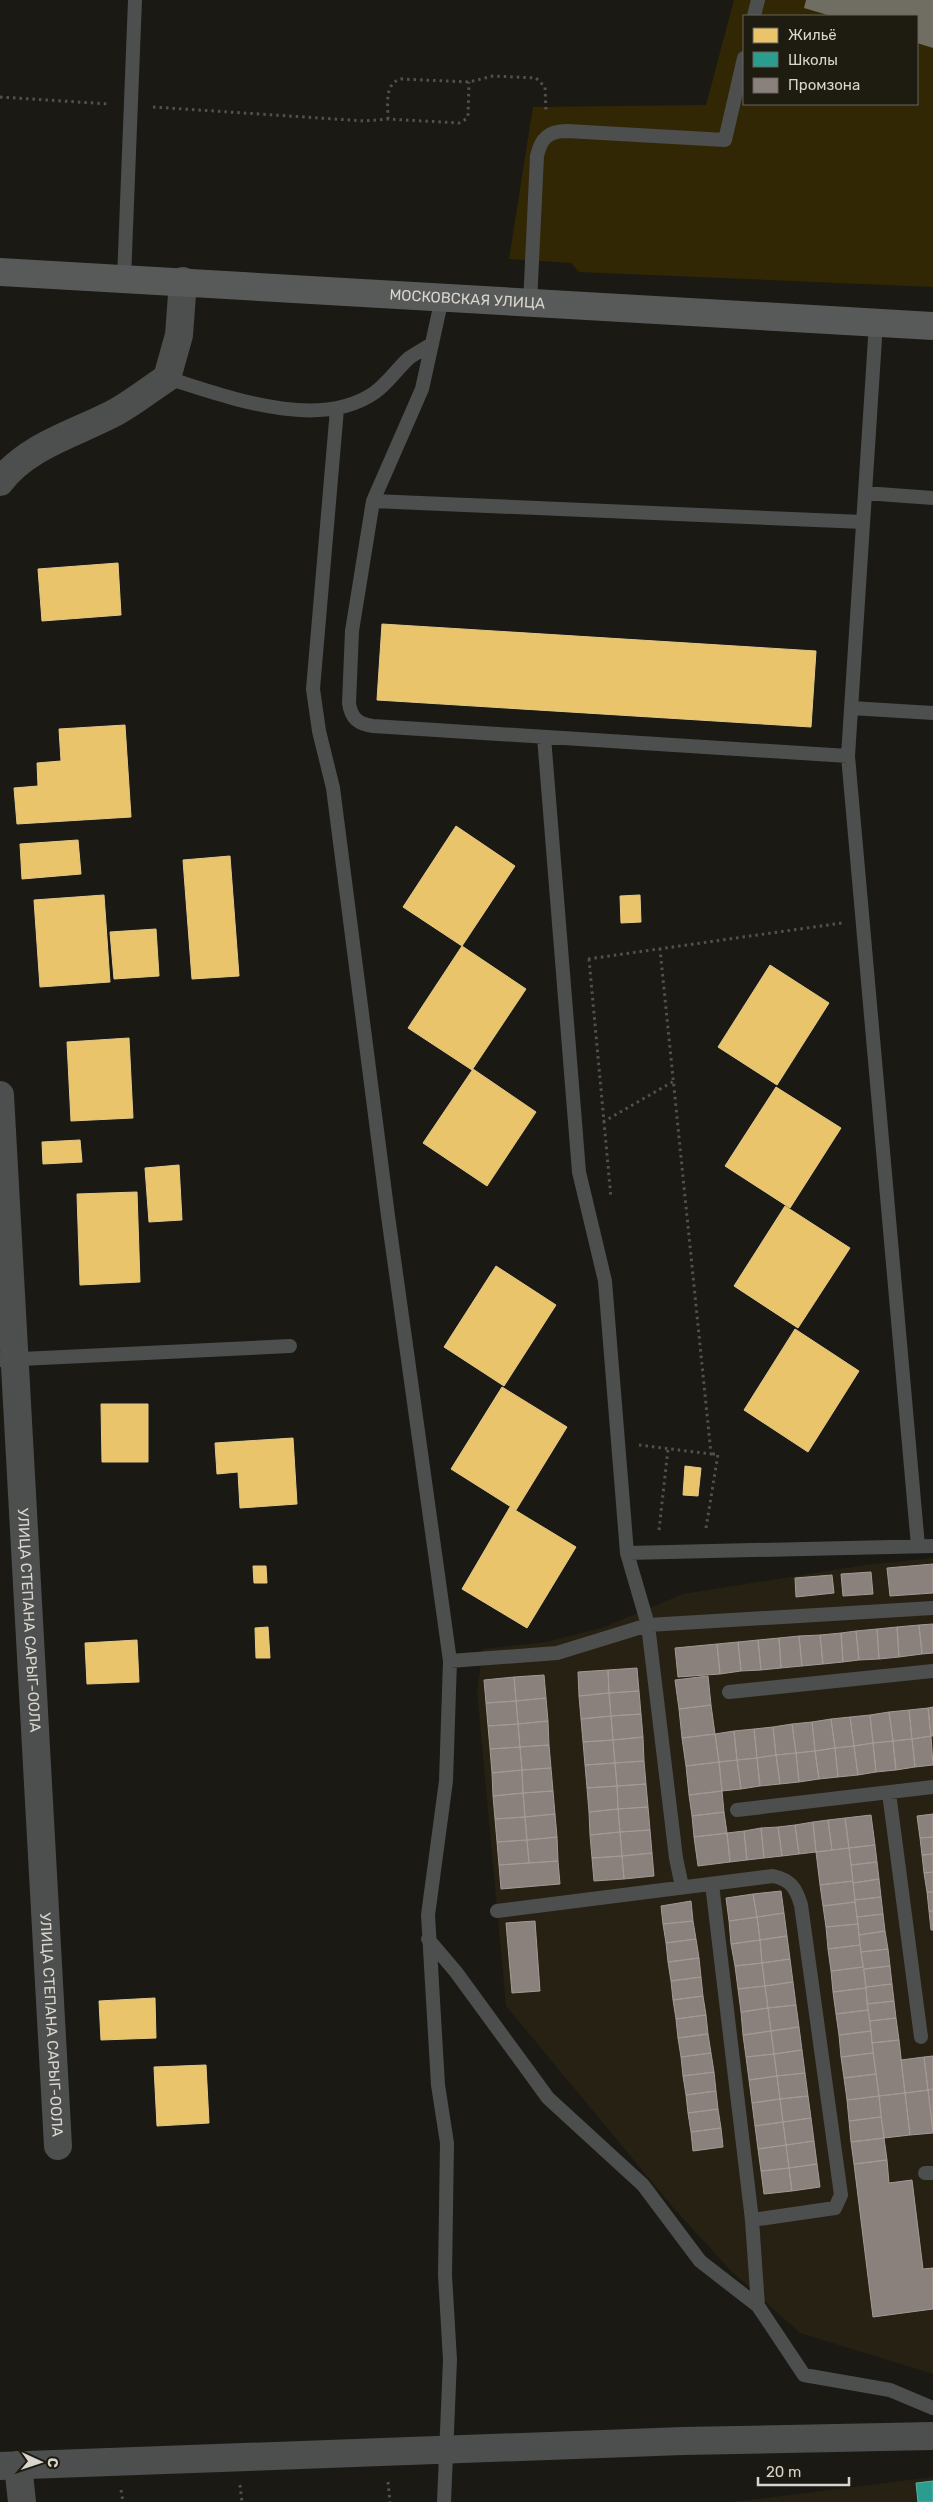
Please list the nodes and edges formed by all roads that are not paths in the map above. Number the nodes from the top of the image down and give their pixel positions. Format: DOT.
graph roads {
  1 [pos="135,0"];
  2 [pos="758,0"];
  3 [pos="754,15"];
  4 [pos="743,62"];
  5 [pos="0,272"];
  6 [pos="124,279"];
  7 [pos="183,282"];
  8 [pos="442,298"];
  9 [pos="530,304"];
  10 [pos="876,323"];
  11 [pos="933,326"];
  12 [pos="432,344"];
  13 [pos="167,378"];
  14 [pos="337,409"];
  15 [pos="4,473"];
  16 [pos="865,493"];
  17 [pos="933,498"];
  18 [pos="373,501"];
  19 [pos="863,522"];
  20 [pos="851,708"];
  21 [pos="933,713"];
  22 [pos="544,736"];
  23 [pos="848,756"];
  24 [pos="0,1095"];
  25 [pos="290,1346"];
  26 [pos="7,1359"];
  27 [pos="918,1546"];
  28 [pos="933,1546"];
  29 [pos="627,1553"];
  30 [pos="933,1608"];
  31 [pos="648,1625"];
  32 [pos="450,1661"];
  33 [pos="933,1671"];
  34 [pos="729,1692"];
  35 [pos="933,1787"];
  36 [pos="889,1793"];
  37 [pos="737,1810"];
  38 [pos="712,1884"];
  39 [pos="682,1887"];
  40 [pos="497,1911"];
  41 [pos="428,1939"];
  42 [pos="921,2037"];
  43 [pos="58,2146"];
  44 [pos="752,2220"];
  45 [pos="758,2306"];
  46 [pos="933,2408"];
  47 [pos="933,2436"];
  48 [pos="446,2450"];
  49 [pos="9,2465"];
  50 [pos="22,2502"];
  51 [pos="444,2502"];
  1 -- 6 [label="lane"];
  2 -- 3 [label="lane"];
  4 -- 9 [label="lane"];
  5 -- 6 [label="main road, МОСКОВСКАЯ УЛИЦА"];
  6 -- 7 [label="main road, МОСКОВСКАЯ УЛИЦА"];
  7 -- 8 [label="main road, МОСКОВСКАЯ УЛИЦА"];
  7 -- 13 [label="street"];
  8 -- 9 [label="main road, МОСКОВСКАЯ УЛИЦА"];
  8 -- 12 [label="lane"];
  9 -- 10 [label="main road, МОСКОВСКАЯ УЛИЦА"];
  10 -- 11 [label="main road, МОСКОВСКАЯ УЛИЦА"];
  10 -- 16 [label="lane"];
  12 -- 14 [label="lane"];
  12 -- 18 [label="lane"];
  13 -- 14 [label="lane"];
  13 -- 15 [label="street"];
  14 -- 32 [label="lane"];
  16 -- 17 [label="lane"];
  16 -- 19 [label="lane"];
  18 -- 19 [label="lane"];
  18 -- 22 [label="lane"];
  19 -- 20 [label="lane"];
  20 -- 21 [label="lane"];
  20 -- 23 [label="lane"];
  22 -- 23 [label="lane"];
  22 -- 29 [label="lane"];
  23 -- 27 [label="lane"];
  24 -- 26 [label="street, УЛИЦА СТЕПАНА САРЫГ-ООЛА"];
  25 -- 26 [label="lane"];
  26 -- 43 [label="street, УЛИЦА СТЕПАНА САРЫГ-ООЛА"];
  27 -- 28 [label="lane"];
  27 -- 29 [label="lane"];
  29 -- 31 [label="lane"];
  30 -- 31 [label="lane"];
  31 -- 32 [label="lane"];
  31 -- 39 [label="lane"];
  32 -- 41 [label="lane"];
  33 -- 34 [label="lane"];
  35 -- 36 [label="lane"];
  36 -- 37 [label="lane"];
  36 -- 42 [label="lane"];
  38 -- 39 [label="lane"];
  38 -- 44 [label="lane"];
  38 -- 44 [label="lane"];
  39 -- 40 [label="lane"];
  41 -- 45 [label="lane"];
  41 -- 48 [label="lane"];
  44 -- 45 [label="lane"];
  45 -- 46 [label="lane"];
  47 -- 48 [label="street"];
  48 -- 49 [label="street"];
  48 -- 51 [label="lane"];
  49 -- 50 [label="street"];
}
